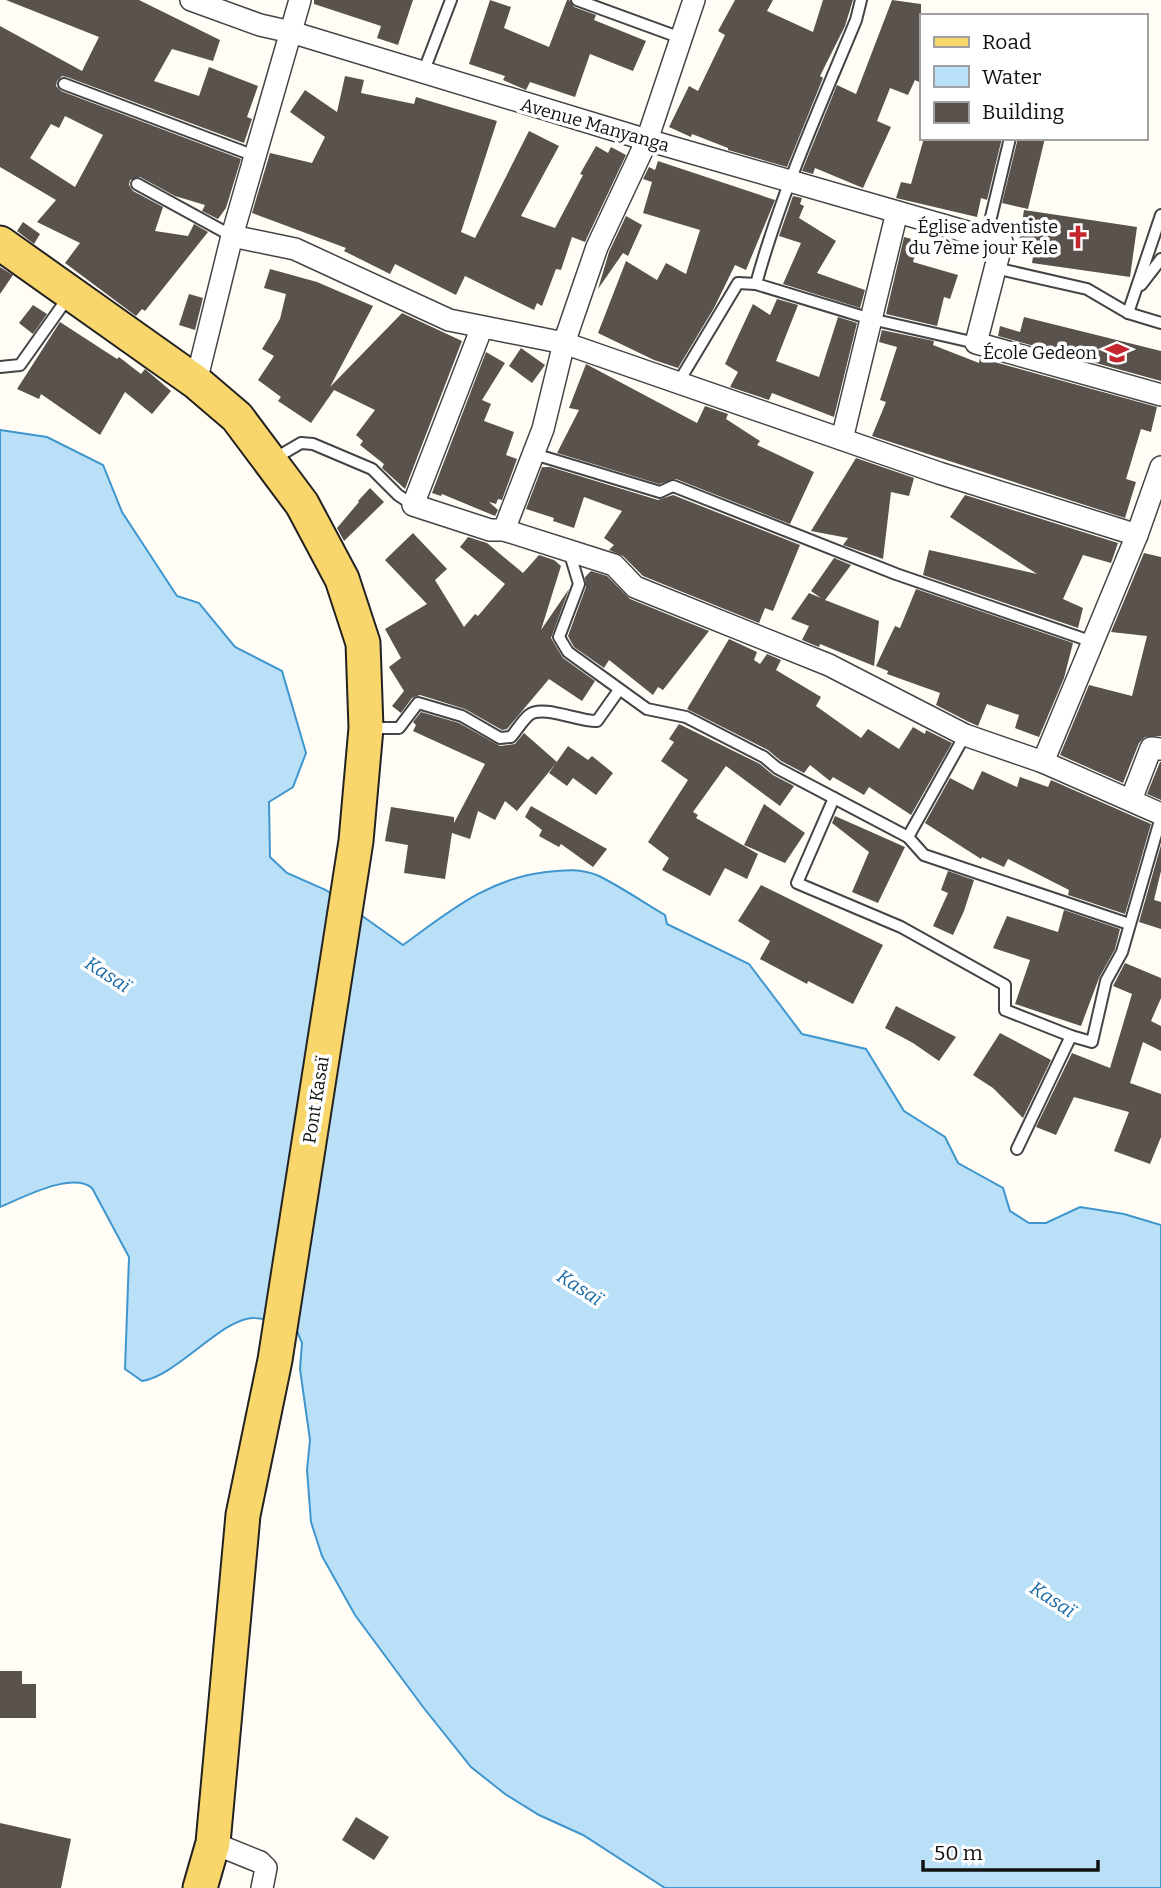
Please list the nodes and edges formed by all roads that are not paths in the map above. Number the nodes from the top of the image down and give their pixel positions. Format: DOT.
graph roads {
  1 [pos="191,0"];
  2 [pos="300,0"];
  3 [pos="451,0"];
  4 [pos="577,0"];
  5 [pos="694,0"];
  6 [pos="861,0"];
  7 [pos="291,32"];
  8 [pos="681,38"];
  9 [pos="423,73"];
  10 [pos="64,84"];
  11 [pos="647,140"];
  12 [pos="1010,140"];
  13 [pos="255,156"];
  14 [pos="789,181"];
  15 [pos="136,184"];
  16 [pos="897,212"];
  17 [pos="1161,215"];
  18 [pos="232,236"];
  19 [pos="994,240"];
  20 [pos="0,243"];
  21 [pos="1161,259"];
  22 [pos="995,268"];
  23 [pos="756,284"];
  24 [pos="1134,292"];
  25 [pos="71,293"];
  26 [pos="1128,313"];
  27 [pos="871,319"];
  28 [pos="1161,323"];
  29 [pos="482,327"];
  30 [pos="564,343"];
  31 [pos="976,343"];
  32 [pos="0,367"];
  33 [pos="195,382"];
  34 [pos="678,383"];
  35 [pos="1161,395"];
  36 [pos="842,439"];
  37 [pos="534,454"];
  38 [pos="269,461"];
  39 [pos="1161,467"];
  40 [pos="413,505"];
  41 [pos="504,530"];
  42 [pos="1137,535"];
  43 [pos="569,551"];
  44 [pos="1093,642"];
  45 [pos="620,690"];
  46 [pos="366,728"];
  47 [pos="965,736"];
  48 [pos="1161,749"];
  49 [pos="1043,762"];
  50 [pos="834,798"];
  51 [pos="1131,800"];
  52 [pos="1161,816"];
  53 [pos="908,837"];
  54 [pos="1129,924"];
  55 [pos="1071,1036"];
  56 [pos="1017,1149"];
  57 [pos="213,1843"];
  58 [pos="200,1888"];
  59 [pos="262,1888"];
  1 -- 7 [label="street, Avenue Manyanga"];
  2 -- 7 [label="street"];
  3 -- 9 [label="lane"];
  4 -- 8 [label="lane"];
  5 -- 8 [label="street"];
  6 -- 14 [label="lane"];
  7 -- 9 [label="street, Avenue Manyanga"];
  7 -- 13 [label="street"];
  8 -- 11 [label="street"];
  9 -- 11 [label="street, Avenue Manyanga"];
  10 -- 13 [label="lane"];
  11 -- 14 [label="street, Avenue Manyanga"];
  11 -- 30 [label="street"];
  12 -- 19 [label="lane"];
  13 -- 18 [label="street"];
  14 -- 16 [label="street, Avenue Manyanga"];
  14 -- 23 [label="lane"];
  15 -- 18 [label="lane"];
  16 -- 19 [label="street, Avenue Manyanga"];
  16 -- 27 [label="street"];
  17 -- 24 [label="lane"];
  18 -- 29 [label="street"];
  18 -- 33 [label="street"];
  19 -- 22 [label="street"];
  20 -- 25 [label="main road, Pont Kasaï"];
  21 -- 24 [label="lane"];
  22 -- 26 [label="lane"];
  22 -- 31 [label="street"];
  23 -- 27 [label="lane"];
  23 -- 34 [label="lane"];
  24 -- 26 [label="lane"];
  25 -- 32 [label="lane"];
  25 -- 33 [label="main road, Pont Kasaï"];
  26 -- 28 [label="lane"];
  27 -- 31 [label="lane"];
  27 -- 36 [label="street"];
  29 -- 30 [label="street"];
  29 -- 40 [label="street"];
  30 -- 34 [label="street"];
  30 -- 37 [label="street"];
  31 -- 35 [label="street"];
  33 -- 38 [label="main road, Pont Kasaï"];
  34 -- 36 [label="street"];
  36 -- 42 [label="street"];
  37 -- 41 [label="street"];
  37 -- 44 [label="lane"];
  38 -- 40 [label="lane"];
  38 -- 46 [label="main road, Pont Kasaï"];
  39 -- 42 [label="street"];
  40 -- 41 [label="street"];
  41 -- 43 [label="street"];
  42 -- 44 [label="street"];
  43 -- 45 [label="lane"];
  43 -- 47 [label="street"];
  44 -- 49 [label="street"];
  45 -- 46 [label="lane"];
  45 -- 50 [label="lane"];
  46 -- 57 [label="main road, Pont Kasaï"];
  47 -- 49 [label="street"];
  47 -- 53 [label="lane"];
  48 -- 51 [label="street"];
  49 -- 51 [label="street"];
  50 -- 53 [label="lane"];
  50 -- 55 [label="lane"];
  51 -- 52 [label="street"];
  52 -- 54 [label="lane"];
  53 -- 54 [label="lane"];
  54 -- 55 [label="lane"];
  55 -- 56 [label="lane"];
  57 -- 58 [label="main road, Pont Kasaï"];
  57 -- 59 [label="street"];
}
